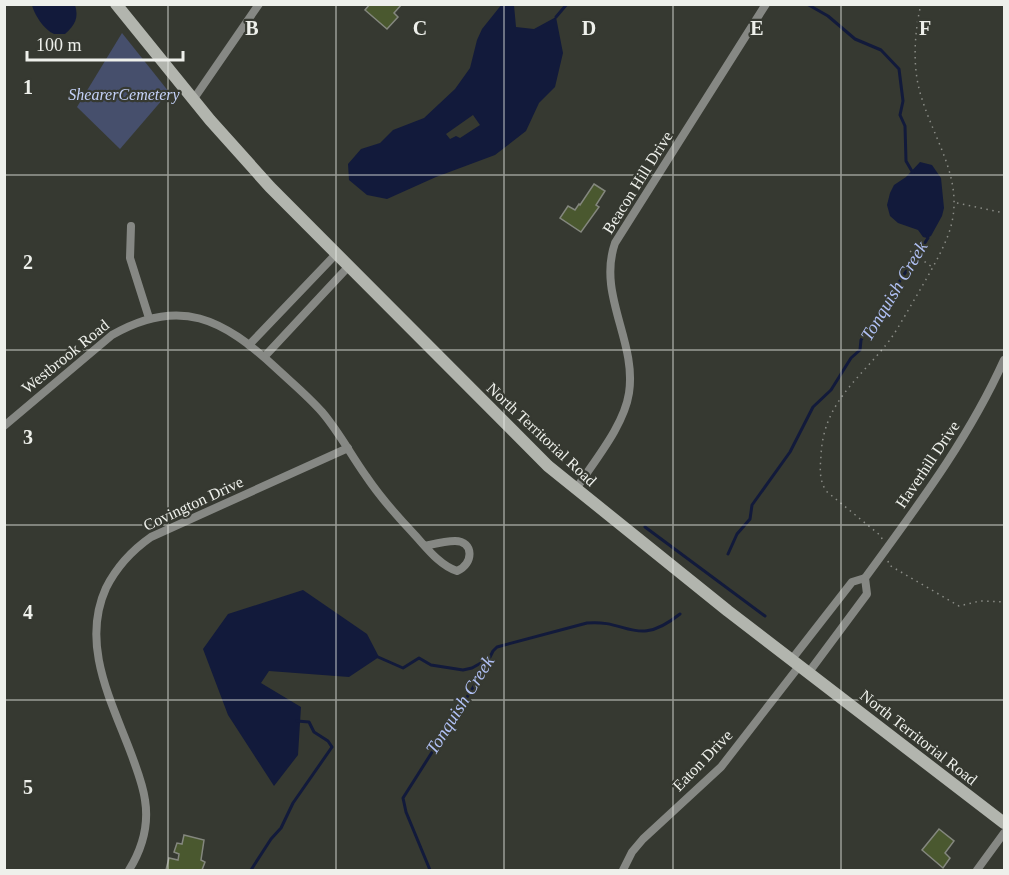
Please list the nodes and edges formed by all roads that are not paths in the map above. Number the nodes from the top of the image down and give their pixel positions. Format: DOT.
graph roads {
  1 [pos="116,4"];
  2 [pos="259,4"];
  3 [pos="766,4"];
  4 [pos="194,100"];
  5 [pos="131,226"];
  6 [pos="337,253"];
  7 [pos="349,266"];
  8 [pos="149,318"];
  9 [pos="249,345"];
  10 [pos="264,356"];
  11 [pos="1005,360"];
  12 [pos="1002,374"];
  13 [pos="4,426"];
  14 [pos="348,448"];
  15 [pos="576,489"];
  16 [pos="425,546"];
  17 [pos="865,578"];
  18 [pos="800,666"];
  19 [pos="1005,823"];
  20 [pos="1005,833"];
  21 [pos="129,870"];
  22 [pos="623,870"];
  23 [pos="977,870"];
  1 -- 4 [label="main road, North Territorial Road"];
  2 -- 4 [label="street"];
  3 -- 15 [label="street, Beacon Hill Drive"];
  4 -- 6 [label="main road, North Territorial Road"];
  5 -- 8 [label="street"];
  6 -- 7 [label="main road, North Territorial Road"];
  6 -- 9 [label="street"];
  7 -- 10 [label="street"];
  7 -- 15 [label="main road, North Territorial Road"];
  8 -- 9 [label="street, Westbrook Road"];
  8 -- 13 [label="street, Westbrook Road"];
  9 -- 10 [label="street, Westbrook Road"];
  10 -- 14 [label="street, Westbrook Road"];
  11 -- 12 [label="street, Haverhill Drive"];
  12 -- 17 [label="street, Haverhill Drive"];
  14 -- 16 [label="street, Westbrook Road"];
  14 -- 21 [label="street, Covington Drive"];
  15 -- 18 [label="main road, North Territorial Road"];
  16 -- 16 [label="street, Westbrook Road"];
  17 -- 18 [label="street, Haverhill Drive"];
  17 -- 18 [label="street, Haverhill Drive"];
  18 -- 19 [label="main road, North Territorial Road"];
  18 -- 22 [label="street, Eaton Drive"];
  20 -- 23 [label="street"];
}
